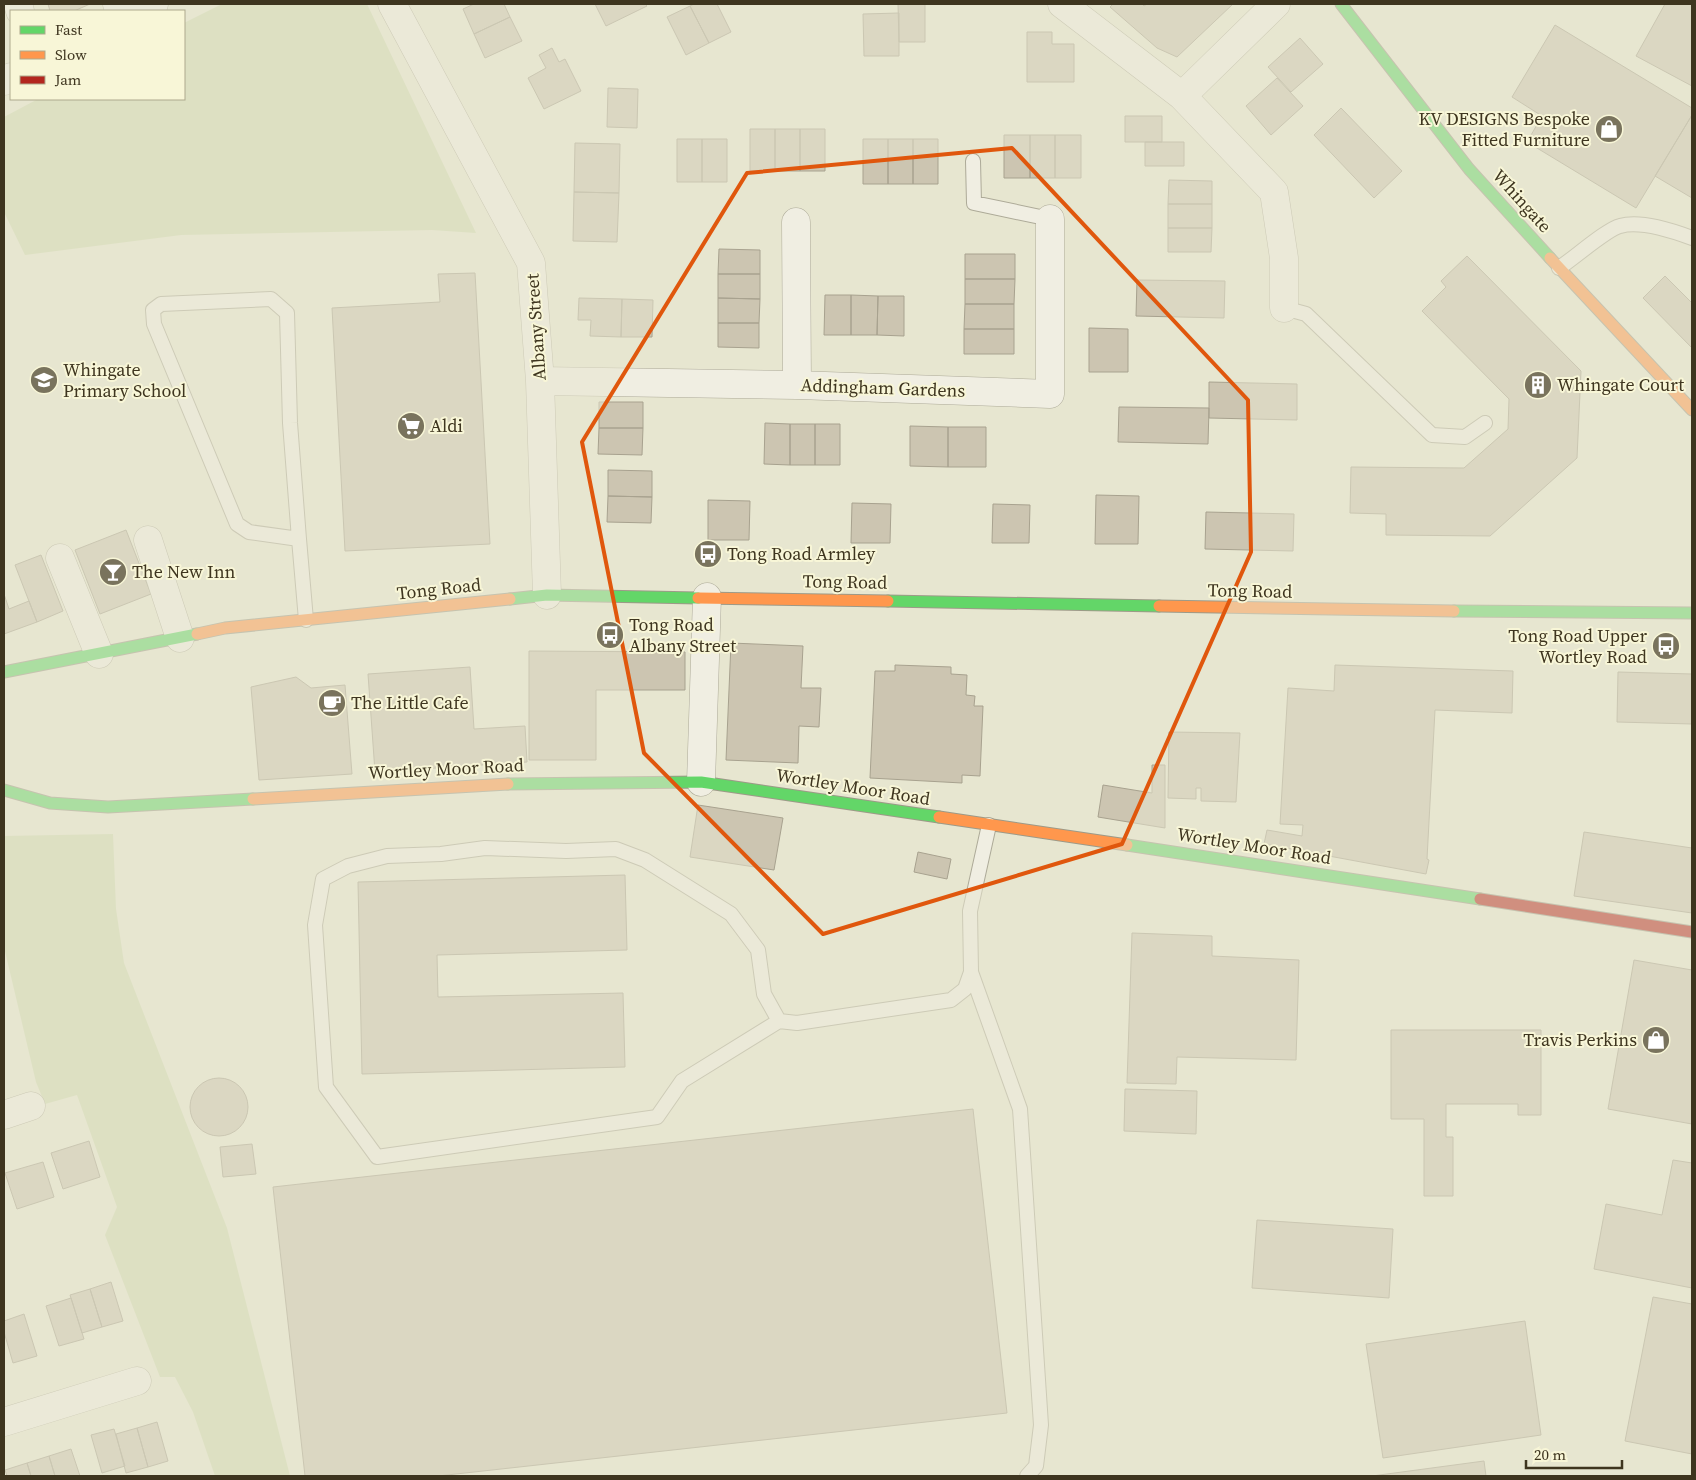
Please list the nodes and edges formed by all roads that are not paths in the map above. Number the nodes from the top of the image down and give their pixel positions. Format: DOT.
graph roads {
  1 [pos="154,4"];
  2 [pos="392,4"];
  3 [pos="1062,4"];
  4 [pos="1276,4"];
  5 [pos="1341,4"];
  6 [pos="141,10"];
  7 [pos="1182,96"];
  8 [pos="973,161"];
  9 [pos="1050,219"];
  10 [pos="796,222"];
  11 [pos="1692,238"];
  12 [pos="1559,268"];
  13 [pos="1284,308"];
  14 [pos="540,381"];
  15 [pos="796,385"];
  16 [pos="1692,410"];
  17 [pos="1485,423"];
  18 [pos="300,539"];
  19 [pos="148,540"];
  20 [pos="60,558"];
  21 [pos="547,595"];
  22 [pos="707,597"];
  23 [pos="1692,613"];
  24 [pos="306,620"];
  25 [pos="180,638"];
  26 [pos="99,654"];
  27 [pos="4,672"];
  28 [pos="700,782"];
  29 [pos="4,790"];
  30 [pos="990,825"];
  31 [pos="1692,932"];
  32 [pos="971,972"];
  33 [pos="778,1021"];
  34 [pos="31,1106"];
  35 [pos="4,1116"];
  36 [pos="136,1381"];
  37 [pos="4,1422"];
  38 [pos="1027,1476"];
  1 -- 6 [label="street"];
  2 -- 14 [label="street, Albany Street"];
  3 -- 7 [label="street"];
  4 -- 7 [label="street"];
  5 -- 12 [label="street, Whingate"];
  7 -- 13 [label="street"];
  8 -- 9 [label="lane"];
  9 -- 15 [label="street, Addingham Gardens"];
  10 -- 15 [label="street"];
  11 -- 12 [label="lane"];
  12 -- 16 [label="street, Whingate"];
  13 -- 17 [label="lane"];
  14 -- 15 [label="street, Addingham Gardens"];
  14 -- 21 [label="street, Albany Street"];
  18 -- 18 [label="lane"];
  18 -- 24 [label="lane"];
  19 -- 25 [label="street"];
  20 -- 26 [label="street"];
  21 -- 22 [label="street, Tong Road"];
  21 -- 24 [label="street, Tong Road"];
  22 -- 23 [label="street, Tong Road"];
  22 -- 28 [label="street"];
  24 -- 25 [label="street, Tong Road"];
  25 -- 26 [label="street, Tong Road"];
  26 -- 27 [label="street, Tong Road"];
  28 -- 29 [label="street, Wortley Moor Road"];
  28 -- 30 [label="street, Wortley Moor Road"];
  30 -- 31 [label="street, Wortley Moor Road"];
  30 -- 32 [label="lane"];
  32 -- 33 [label="lane"];
  32 -- 38 [label="lane"];
  33 -- 33 [label="lane"];
  34 -- 35 [label="street"];
  36 -- 37 [label="street"];
}
